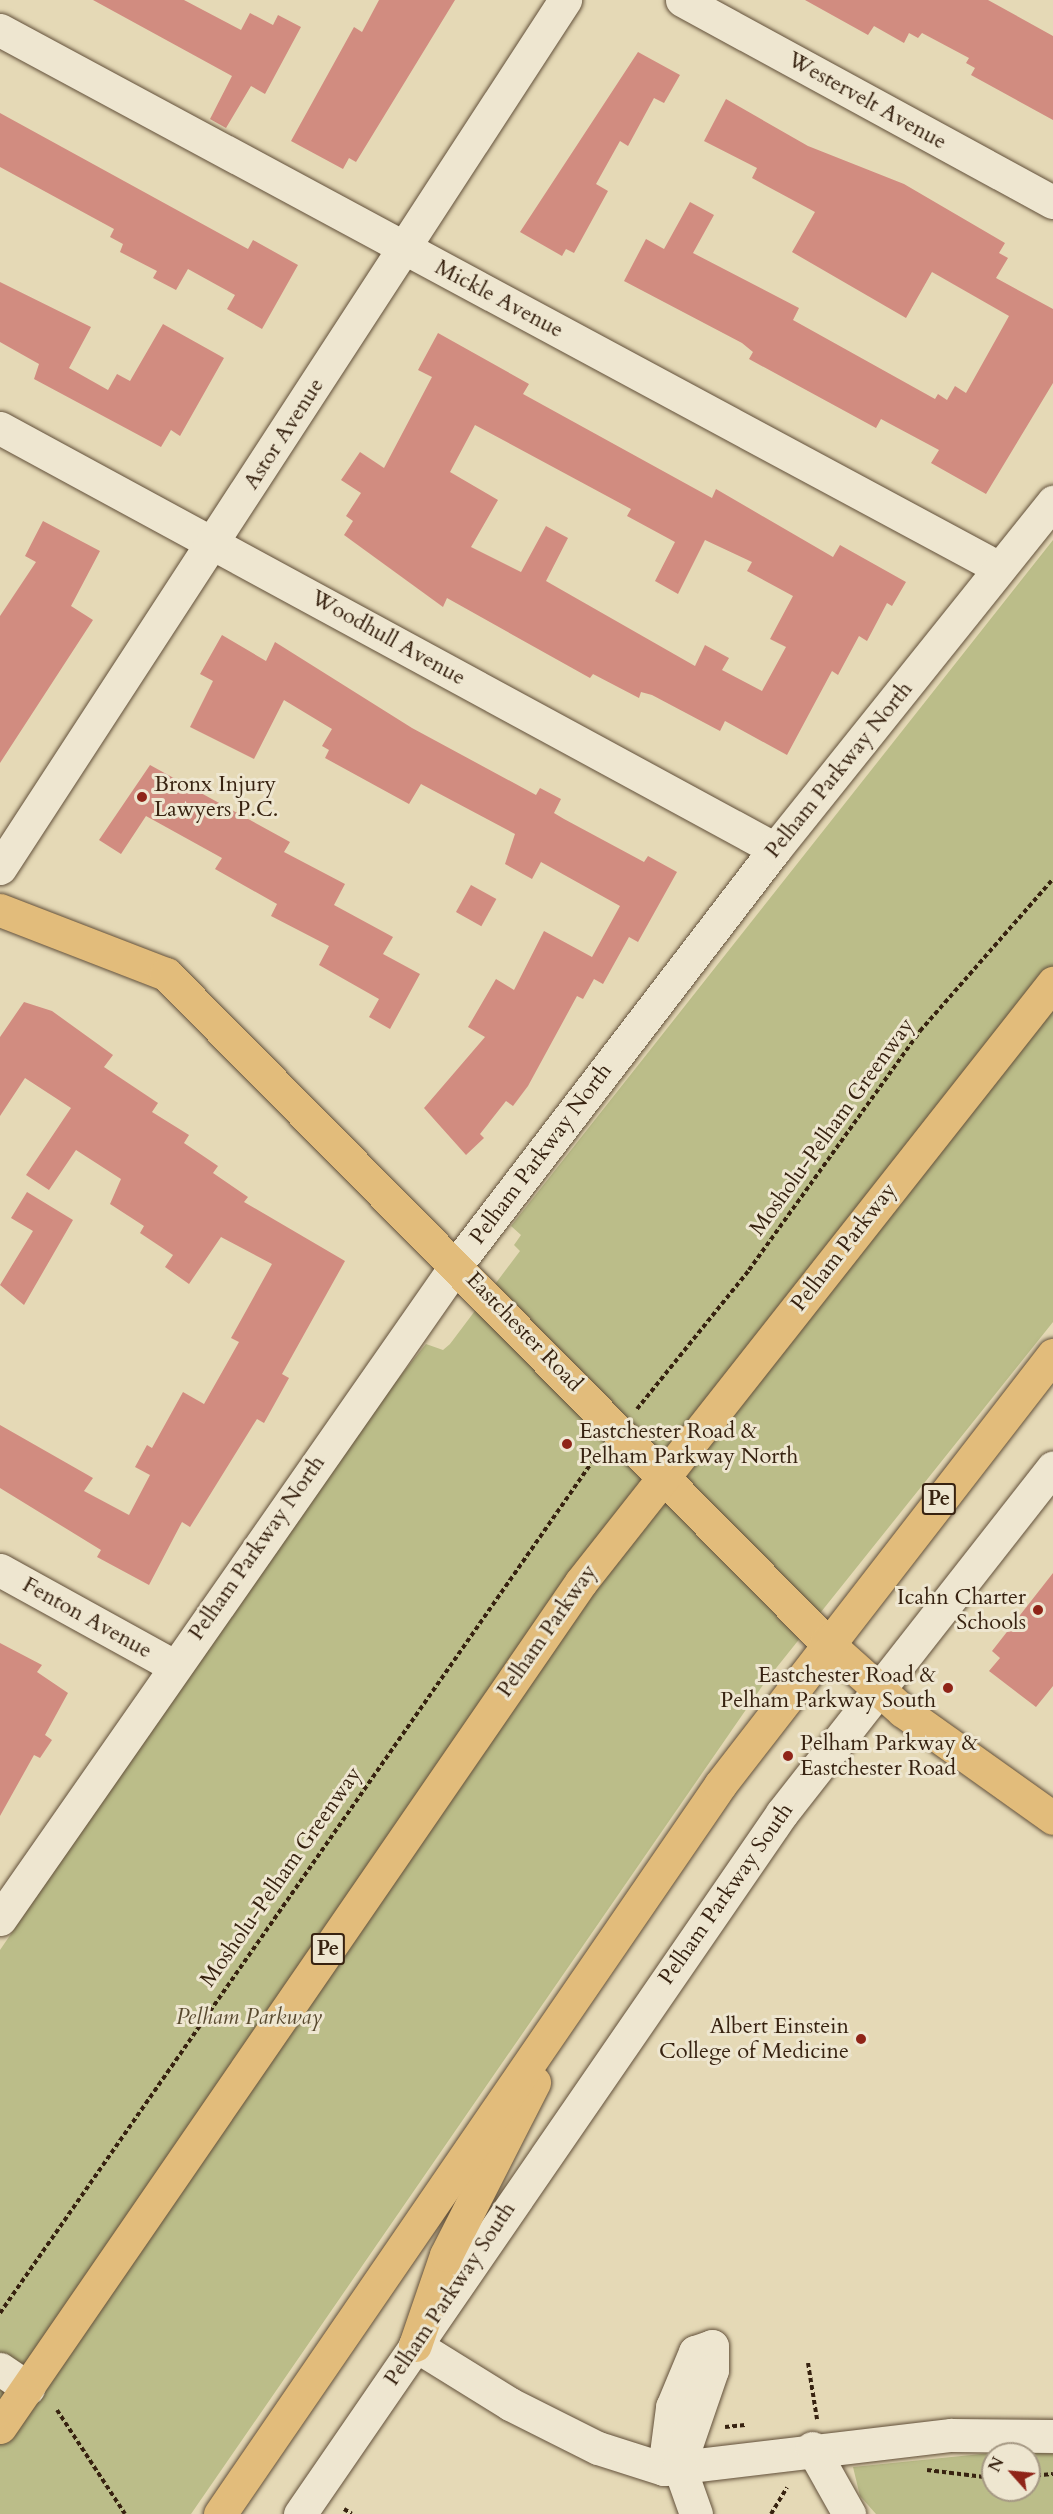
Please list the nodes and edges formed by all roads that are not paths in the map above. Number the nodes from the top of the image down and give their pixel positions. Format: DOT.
graph roads {
  1 [pos="565,0"];
  2 [pos="682,0"];
  3 [pos="0,30"];
  4 [pos="1053,202"];
  5 [pos="405,248"];
  6 [pos="0,428"];
  7 [pos="1053,502"];
  8 [pos="213,542"];
  9 [pos="999,568"];
  10 [pos="775,849"];
  11 [pos="0,868"];
  12 [pos="0,910"];
  13 [pos="1053,983"];
  14 [pos="457,1264"];
  15 [pos="1053,1355"];
  16 [pos="1053,1468"];
  17 [pos="664,1475"];
  18 [pos="0,1570"];
  19 [pos="826,1642"];
  20 [pos="174,1666"];
  21 [pos="877,1689"];
  22 [pos="1053,1818"];
  23 [pos="0,1919"];
  24 [pos="566,2011"];
  25 [pos="415,2345"];
  26 [pos="0,2369"];
  27 [pos="28,2388"];
  28 [pos="0,2427"];
  29 [pos="815,2434"];
  30 [pos="1053,2436"];
  31 [pos="671,2468"];
  32 [pos="220,2514"];
  33 [pos="300,2514"];
  34 [pos="696,2514"];
  35 [pos="849,2514"];
  1 -- 5 [label="street, Astor Avenue"];
  2 -- 4 [label="street, Westervelt Avenue"];
  3 -- 5 [label="street, Mickle Avenue"];
  5 -- 8 [label="street, Astor Avenue"];
  5 -- 9 [label="street, Mickle Avenue"];
  6 -- 8 [label="street, Woodhull Avenue"];
  7 -- 9 [label="street, Pelham Parkway North"];
  8 -- 10 [label="street, Woodhull Avenue"];
  8 -- 11 [label="street, Astor Avenue"];
  9 -- 10 [label="street, Pelham Parkway North"];
  10 -- 14 [label="street, Pelham Parkway North"];
  12 -- 14 [label="main road, Eastchester Road"];
  13 -- 17 [label="main road, Pelham Parkway / Pe"];
  14 -- 17 [label="main road, Eastchester Road"];
  14 -- 20 [label="street, Pelham Parkway North"];
  15 -- 19 [label="main road, Pe"];
  16 -- 21 [label="street, Pelham Parkway South"];
  17 -- 19 [label="main road, Eastchester Road"];
  17 -- 27 [label="main road, Pelham Parkway / Pe"];
  18 -- 20 [label="street, Fenton Avenue"];
  19 -- 21 [label="main road, Eastchester Road"];
  19 -- 24 [label="main road, Pe"];
  20 -- 23 [label="street, Pelham Parkway North"];
  21 -- 22 [label="main road, Eastchester Road"];
  21 -- 25 [label="street, Pelham Parkway South"];
  24 -- 25 [label="main road"];
  24 -- 32 [label="main road, Pe"];
  25 -- 31 [label="street"];
  25 -- 33 [label="street, Pelham Parkway South"];
  26 -- 27 [label="street"];
  27 -- 28 [label="main road, Pelham Parkway / Pe"];
  29 -- 30 [label="street"];
  29 -- 31 [label="street"];
  29 -- 35 [label="street"];
  31 -- 34 [label="street"];
}
